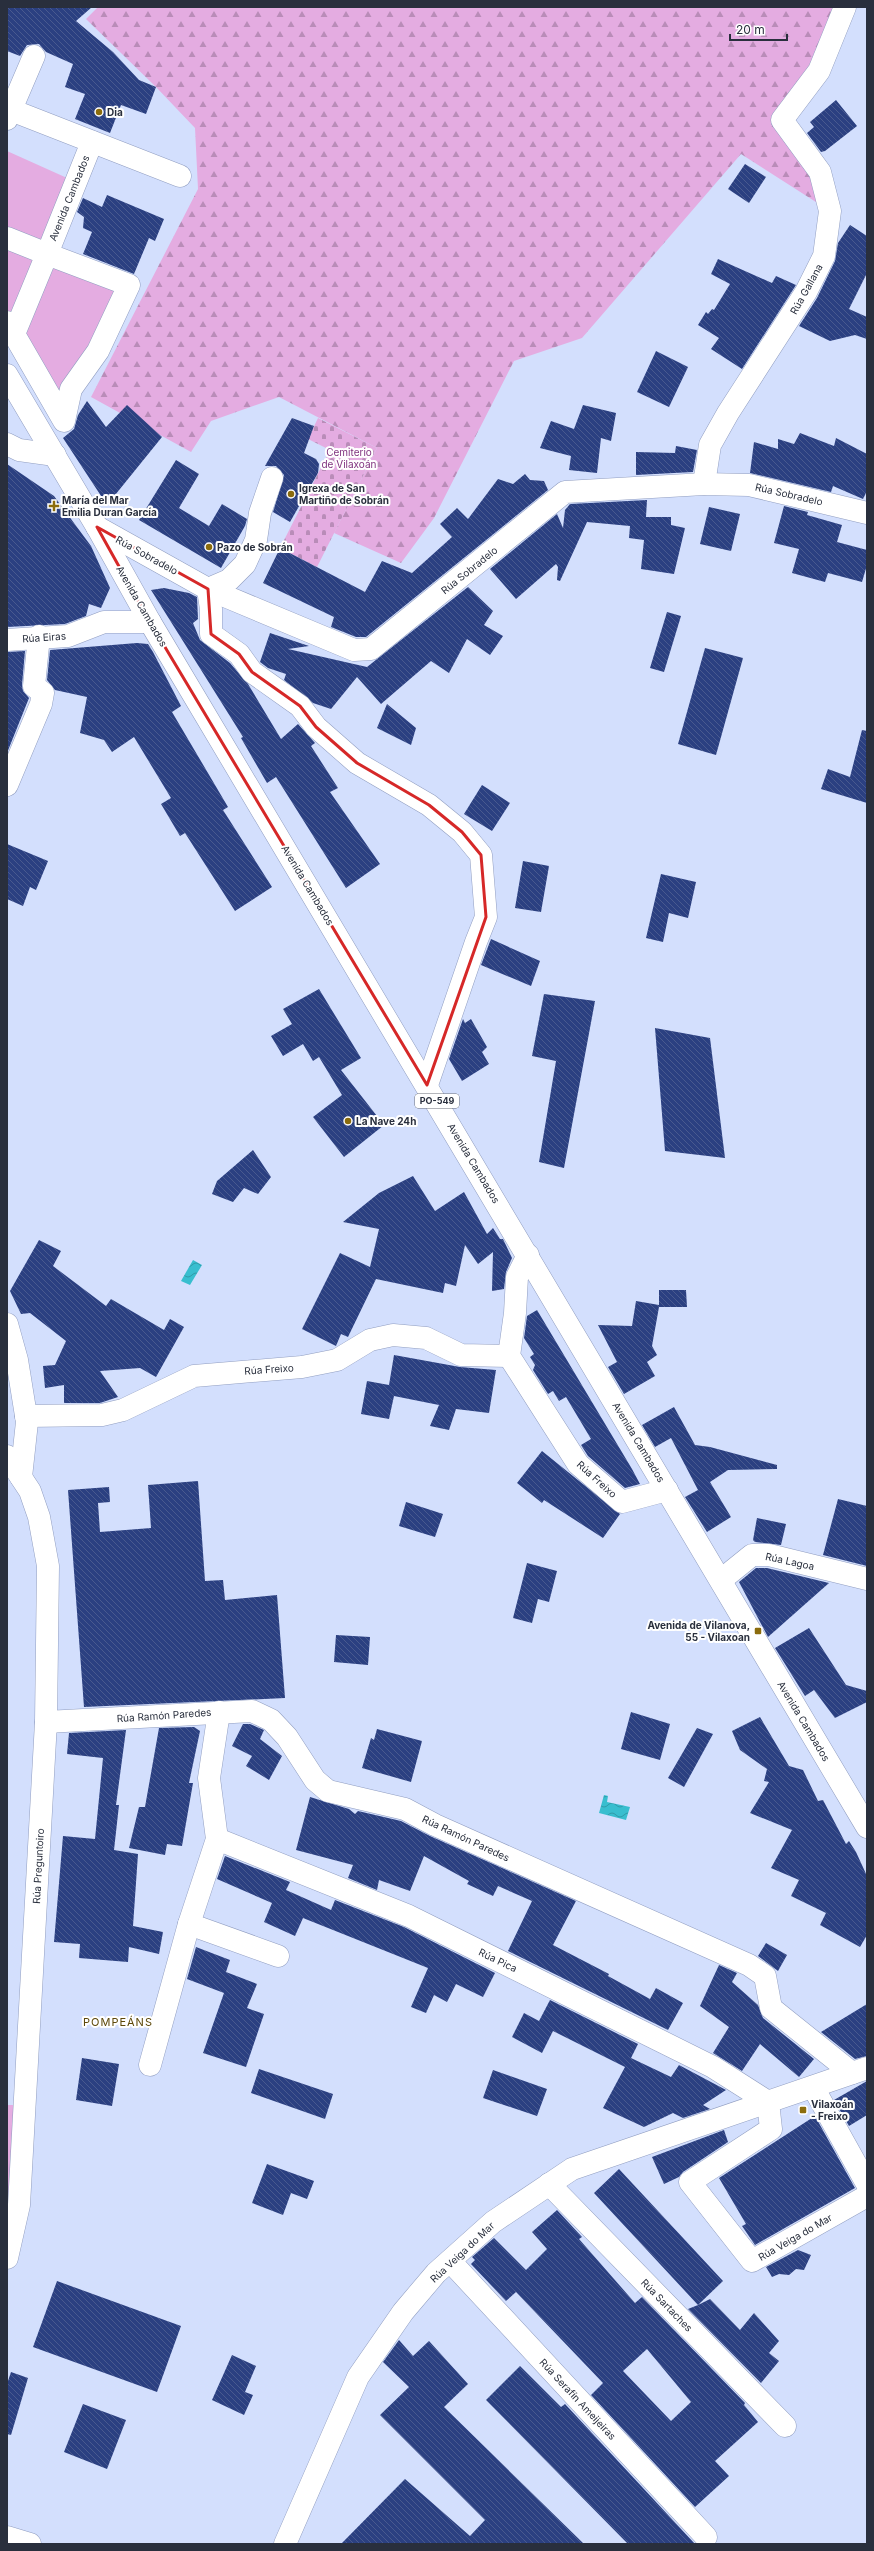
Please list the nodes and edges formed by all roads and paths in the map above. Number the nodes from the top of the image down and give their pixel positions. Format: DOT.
graph roads {
  1 [pos="845,7"];
  2 [pos="34,56"];
  3 [pos="9,115"];
  4 [pos="92,142"];
  5 [pos="180,176"];
  6 [pos="7,238"];
  7 [pos="47,254"];
  8 [pos="11,328"];
  9 [pos="7,375"];
  10 [pos="7,444"];
  11 [pos="55,455"];
  12 [pos="272,478"];
  13 [pos="704,484"];
  14 [pos="867,513"];
  15 [pos="97,527"];
  16 [pos="208,589"];
  17 [pos="150,622"];
  18 [pos="39,636"];
  19 [pos="7,640"];
  20 [pos="7,785"];
  21 [pos="427,1085"];
  22 [pos="528,1255"];
  23 [pos="7,1324"];
  24 [pos="509,1356"];
  25 [pos="26,1416"];
  26 [pos="7,1456"];
  27 [pos="21,1477"];
  28 [pos="667,1490"];
  29 [pos="867,1579"];
  30 [pos="721,1580"];
  31 [pos="219,1712"];
  32 [pos="46,1722"];
  33 [pos="867,1827"];
  34 [pos="217,1839"];
  35 [pos="189,1924"];
  36 [pos="278,1956"];
  37 [pos="150,2065"];
  38 [pos="860,2071"];
  39 [pos="813,2087"];
  40 [pos="768,2102"];
  41 [pos="549,2184"];
  42 [pos="867,2184"];
  43 [pos="867,2196"];
  44 [pos="7,2258"];
  45 [pos="450,2261"];
  46 [pos="785,2426"];
  47 [pos="7,2537"];
  48 [pos="706,2537"];
  49 [pos="30,2544"];
  50 [pos="285,2544"];
  1 -- 13 [label="street, Rúa Gallana"];
  2 -- 3 [label="street"];
  3 -- 4 [label="street"];
  4 -- 5 [label="street"];
  4 -- 7 [label="street, Avenida Cambados"];
  6 -- 7 [label="street, Avenida Cambados"];
  7 -- 8 [label="street, Avenida Cambados"];
  7 -- 8 [label="street, Avenida Cambados"];
  9 -- 11 [label="street, Avenida Cambados / PO-549"];
  10 -- 11 [label="street"];
  11 -- 15 [label="street, Avenida Cambados / PO-549"];
  12 -- 16 [label="street"];
  13 -- 14 [label="street, Rúa Sobradelo"];
  13 -- 16 [label="street, Rúa Sobradelo"];
  15 -- 16 [label="street, Rúa Sobradelo"];
  15 -- 17 [label="street, Avenida Cambados / PO-549"];
  16 -- 21 [label="street"];
  17 -- 18 [label="street, Rúa Eiras"];
  17 -- 21 [label="street, Avenida Cambados / PO-549"];
  18 -- 19 [label="street, Rúa Eiras"];
  18 -- 20 [label="street"];
  21 -- 22 [label="street, Avenida Cambados / PO-549"];
  22 -- 24 [label="street"];
  22 -- 28 [label="street, Avenida Cambados / PO-549"];
  23 -- 25 [label="street"];
  24 -- 25 [label="street, Rúa Freixo"];
  24 -- 28 [label="street, Rúa Freixo"];
  25 -- 27 [label="street"];
  26 -- 27 [label="street, Rúa Preguntoiro"];
  27 -- 32 [label="street, Rúa Preguntoiro"];
  28 -- 30 [label="street, Avenida Cambados / PO-549"];
  29 -- 30 [label="street, Rúa Lagoa"];
  30 -- 33 [label="street, Avenida Cambados / PO-549"];
  31 -- 32 [label="street, Rúa Ramón Paredes"];
  31 -- 34 [label="street"];
  31 -- 38 [label="street, Rúa Ramón Paredes"];
  32 -- 44 [label="street, Rúa Preguntoiro"];
  34 -- 35 [label="street"];
  34 -- 40 [label="street, Rúa Pica"];
  35 -- 36 [label="street"];
  35 -- 37 [label="street"];
  38 -- 39 [label="street, Rúa Veiga do Mar"];
  39 -- 40 [label="street, Rúa Veiga do Mar"];
  39 -- 42 [label="street"];
  40 -- 41 [label="street, Rúa Veiga do Mar"];
  40 -- 43 [label="street, Rúa Veiga do Mar"];
  41 -- 45 [label="street, Rúa Veiga do Mar"];
  41 -- 46 [label="street, Rúa Sartaches"];
  45 -- 48 [label="street, Rúa Serafín Ameijeiras"];
  45 -- 50 [label="street, Rúa Veiga do Mar"];
  47 -- 49 [label="street"];
}
